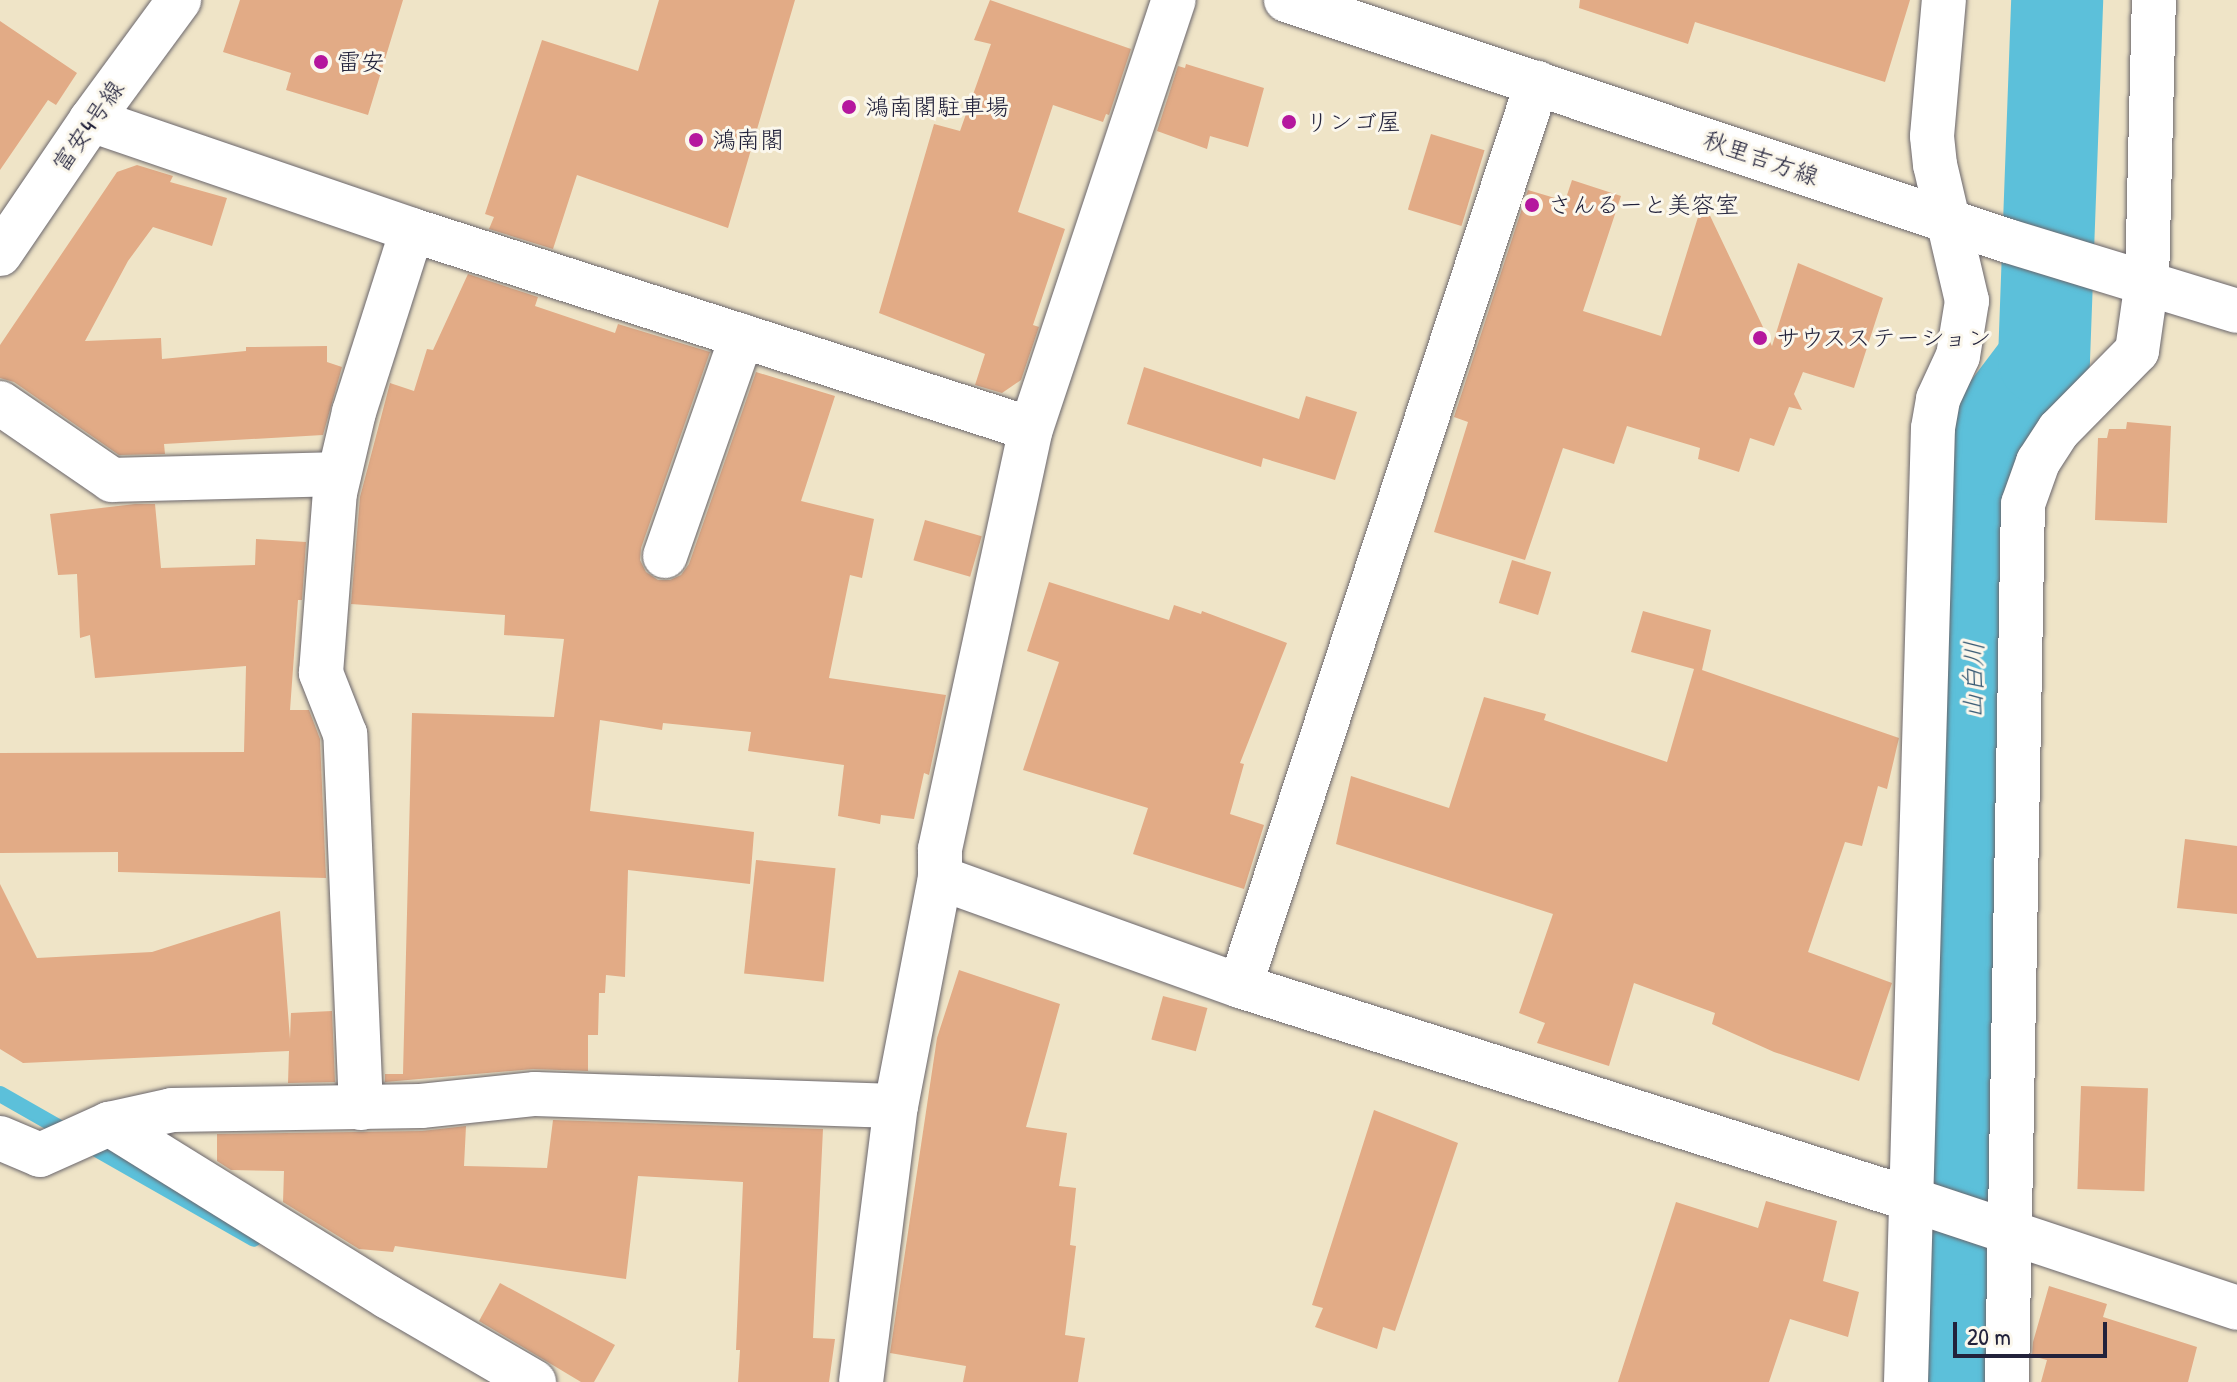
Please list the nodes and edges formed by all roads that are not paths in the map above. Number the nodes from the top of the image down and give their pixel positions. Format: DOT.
graph roads {
  1 [pos="179,0"];
  2 [pos="1174,0"];
  3 [pos="1286,0"];
  4 [pos="1944,0"];
  5 [pos="2154,0"];
  6 [pos="1335,7"];
  7 [pos="1537,83"];
  8 [pos="91,120"];
  9 [pos="1948,221"];
  10 [pos="412,230"];
  11 [pos="0,254"];
  12 [pos="2147,281"];
  13 [pos="2237,311"];
  14 [pos="742,336"];
  15 [pos="0,403"];
  16 [pos="1031,429"];
  17 [pos="339,474"];
  18 [pos="665,556"];
  19 [pos="940,878"];
  20 [pos="1240,986"];
  21 [pos="896,1106"];
  22 [pos="361,1108"];
  23 [pos="109,1124"];
  24 [pos="0,1138"];
  25 [pos="1924,1203"];
  26 [pos="1995,1228"];
  27 [pos="2237,1308"];
  28 [pos="534,1382"];
  29 [pos="861,1382"];
  30 [pos="1906,1382"];
  31 [pos="2007,1382"];
  1 -- 8 [label="street, 富安4号線"];
  2 -- 16 [label="street"];
  3 -- 6 [label="street, 秋里吉方線"];
  4 -- 9 [label="street"];
  5 -- 12 [label="street"];
  6 -- 7 [label="street, 秋里吉方線"];
  7 -- 9 [label="street, 秋里吉方線"];
  7 -- 20 [label="street"];
  8 -- 10 [label="street"];
  8 -- 11 [label="street, 富安4号線"];
  9 -- 12 [label="street, 秋里吉方線"];
  9 -- 25 [label="street"];
  10 -- 14 [label="street"];
  10 -- 17 [label="street"];
  12 -- 13 [label="street, 秋里吉方線"];
  12 -- 26 [label="street"];
  14 -- 16 [label="street"];
  14 -- 18 [label="street"];
  15 -- 17 [label="street"];
  16 -- 19 [label="street"];
  17 -- 22 [label="street"];
  19 -- 20 [label="street"];
  19 -- 21 [label="street"];
  20 -- 25 [label="street"];
  21 -- 22 [label="street"];
  21 -- 29 [label="street"];
  22 -- 23 [label="street"];
  23 -- 24 [label="street"];
  23 -- 28 [label="street"];
  25 -- 26 [label="street"];
  25 -- 30 [label="street"];
  26 -- 27 [label="street"];
  26 -- 31 [label="street"];
}
